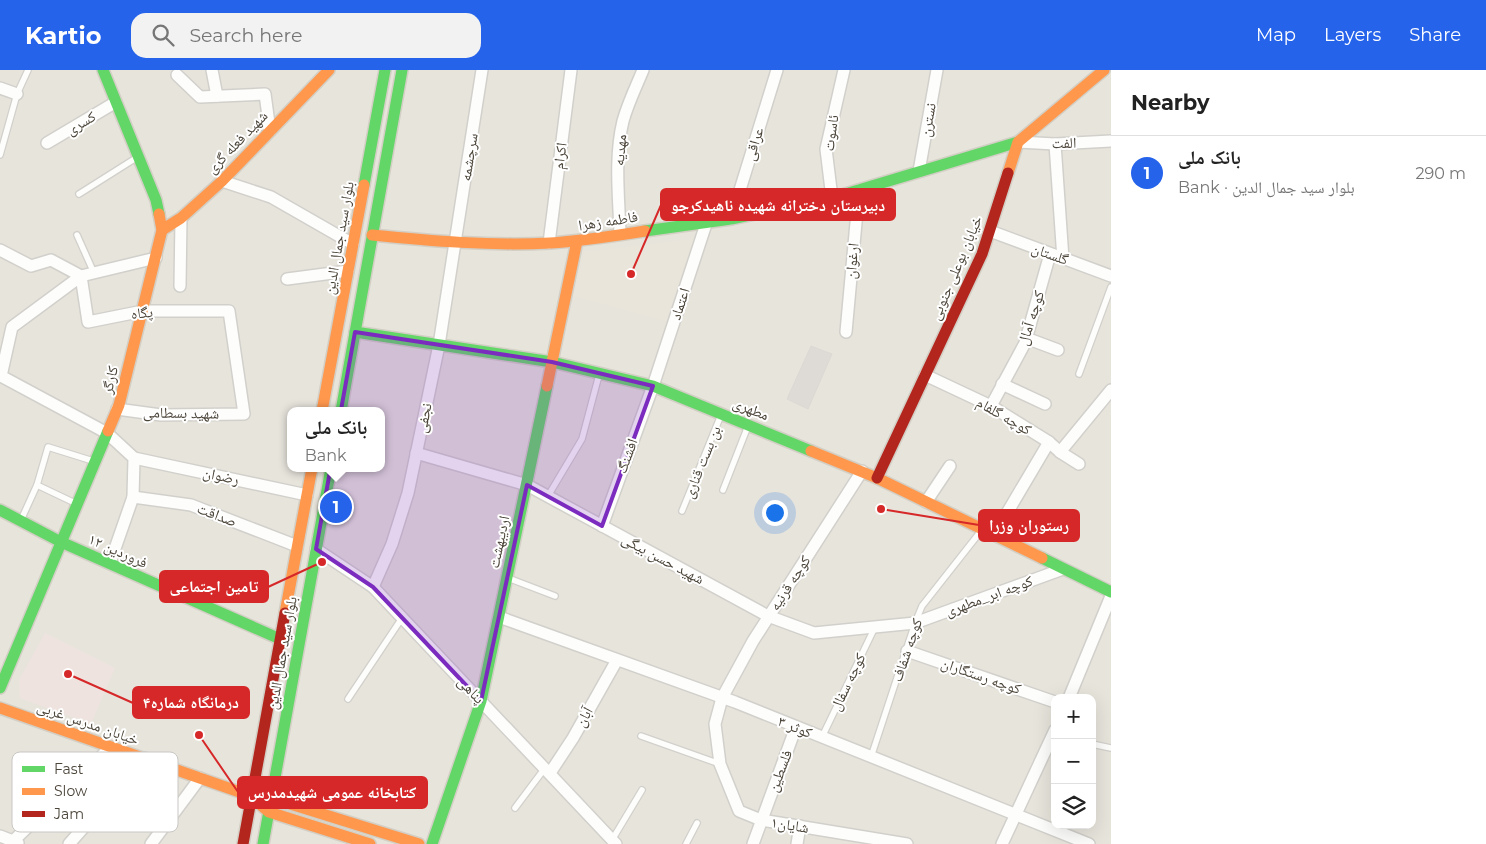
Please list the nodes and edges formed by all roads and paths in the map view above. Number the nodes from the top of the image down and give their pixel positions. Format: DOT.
graph roads {
  1 [pos="28,70"];
  2 [pos="102,70"];
  3 [pos="212,70"];
  4 [pos="329,70"];
  5 [pos="384,70"];
  6 [pos="402,70"];
  7 [pos="482,70"];
  8 [pos="571,70"];
  9 [pos="643,70"];
  10 [pos="777,70"];
  11 [pos="844,70"];
  12 [pos="937,70"];
  13 [pos="1095,70"];
  14 [pos="1104,70"];
  15 [pos="177,75"];
  16 [pos="1087,85"];
  17 [pos="0,88"];
  18 [pos="17,94"];
  19 [pos="218,96"];
  20 [pos="116,102"];
  21 [pos="270,130"];
  22 [pos="1111,141"];
  23 [pos="1018,142"];
  24 [pos="47,143"];
  25 [pos="1055,144"];
  26 [pos="0,155"];
  27 [pos="138,157"];
  28 [pos="919,171"];
  29 [pos="222,181"];
  30 [pos="859,190"];
  31 [pos="79,194"];
  32 [pos="832,198"];
  33 [pos="182,218"];
  34 [pos="731,219"];
  35 [pos="707,222"];
  36 [pos="162,230"];
  37 [pos="990,231"];
  38 [pos="620,234"];
  39 [pos="78,235"];
  40 [pos="372,235"];
  41 [pos="577,241"];
  42 [pos="456,243"];
  43 [pos="549,243"];
  44 [pos="353,244"];
  45 [pos="0,250"];
  46 [pos="1050,254"];
  47 [pos="156,258"];
  48 [pos="1064,258"];
  49 [pos="348,271"];
  50 [pos="94,273"];
  51 [pos="81,276"];
  52 [pos="1111,276"];
  53 [pos="287,279"];
  54 [pos="180,286"];
  55 [pos="1111,287"];
  56 [pos="143,311"];
  57 [pos="355,332"];
  58 [pos="846,332"];
  59 [pos="1026,338"];
  60 [pos="438,345"];
  61 [pos="1058,350"];
  62 [pos="552,362"];
  63 [pos="599,373"];
  64 [pos="1079,374"];
  65 [pos="925,375"];
  66 [pos="1002,384"];
  67 [pos="653,386"];
  68 [pos="1111,390"];
  69 [pos="1045,404"];
  70 [pos="991,406"];
  71 [pos="323,407"];
  72 [pos="342,407"];
  73 [pos="117,409"];
  74 [pos="722,413"];
  75 [pos="244,414"];
  76 [pos="749,424"];
  77 [pos="107,433"];
  78 [pos="1049,442"];
  79 [pos="1060,452"];
  80 [pos="416,453"];
  81 [pos="134,458"];
  82 [pos="95,462"];
  83 [pos="1079,464"];
  84 [pos="950,466"];
  85 [pos="862,471"];
  86 [pos="311,472"];
  87 [pos="329,472"];
  88 [pos="877,478"];
  89 [pos="37,485"];
  90 [pos="527,485"];
  91 [pos="723,490"];
  92 [pos="307,495"];
  93 [pos="548,496"];
  94 [pos="133,497"];
  95 [pos="926,502"];
  96 [pos="77,504"];
  97 [pos="682,511"];
  98 [pos="1,512"];
  99 [pos="20,521"];
  100 [pos="602,526"];
  101 [pos="982,530"];
  102 [pos="994,536"];
  103 [pos="61,542"];
  104 [pos="297,546"];
  105 [pos="316,549"];
  106 [pos="110,564"];
  107 [pos="1062,569"];
  108 [pos="507,578"];
  109 [pos="373,587"];
  110 [pos="1111,592"];
  111 [pos="555,596"];
  112 [pos="1111,596"];
  113 [pos="768,616"];
  114 [pos="499,617"];
  115 [pos="402,618"];
  116 [pos="915,623"];
  117 [pos="875,627"];
  118 [pos="280,639"];
  119 [pos="907,651"];
  120 [pos="617,660"];
  121 [pos="0,688"];
  122 [pos="1071,694"];
  123 [pos="722,698"];
  124 [pos="348,699"];
  125 [pos="481,701"];
  126 [pos="1051,701"];
  127 [pos="0,708"];
  128 [pos="796,727"];
  129 [pos="641,736"];
  130 [pos="822,737"];
  131 [pos="1051,739"];
  132 [pos="1096,745"];
  133 [pos="111,747"];
  134 [pos="1111,748"];
  135 [pos="106,752"];
  136 [pos="126,752"];
  137 [pos="871,757"];
  138 [pos="720,764"];
  139 [pos="178,770"];
  140 [pos="547,771"];
  141 [pos="200,778"];
  142 [pos="642,790"];
  143 [pos="251,796"];
  144 [pos="271,798"];
  145 [pos="178,808"];
  146 [pos="515,808"];
  147 [pos="269,812"];
  148 [pos="1016,815"];
  149 [pos="761,820"];
  150 [pos="697,823"];
  151 [pos="800,826"];
  152 [pos="25,832"];
  153 [pos="79,832"];
  154 [pos="160,832"];
  155 [pos="0,836"];
  156 [pos="614,842"];
  157 [pos="14,843"];
  158 [pos="68,844"];
  159 [pos="151,844"];
  160 [pos="242,844"];
  161 [pos="263,844"];
  162 [pos="370,844"];
  163 [pos="418,844"];
  164 [pos="432,844"];
  165 [pos="686,844"];
  166 [pos="753,844"];
  167 [pos="797,844"];
  168 [pos="907,844"];
  169 [pos="1002,844"];
  170 [pos="1088,844"];
  1 -- 18 [label="lane"];
  2 -- 20 [label="street, کارگر"];
  3 -- 19 [label="street"];
  4 -- 21 [label="street, شهید فعله گری"];
  5 -- 44 [label="street, بلوار سید جمال الدین"];
  6 -- 40 [label="street"];
  7 -- 42 [label="street, سرچشمه"];
  8 -- 43 [label="street, اکرام"];
  9 -- 38 [label="street, مهدیه"];
  10 -- 34 [label="street, عراقی"];
  11 -- 32 [label="street, ئاسوت"];
  12 -- 28 [label="street, نسترن"];
  13 -- 16 [label="street"];
  14 -- 16 [label="street"];
  15 -- 19 [label="street"];
  16 -- 23 [label="street"];
  17 -- 18 [label="street"];
  18 -- 26 [label="lane"];
  19 -- 21 [label="street"];
  20 -- 24 [label="street, کسری"];
  20 -- 27 [label="street, کارگر"];
  21 -- 29 [label="street, شهید فعله گری"];
  22 -- 25 [label="street, الفت"];
  23 -- 25 [label="street, الفت"];
  23 -- 28 [label="street, فاطمه زهرا"];
  23 -- 37 [label="street, خیابان بوعلی جنوبی"];
  25 -- 48 [label="street"];
  27 -- 31 [label="lane"];
  27 -- 36 [label="street, کارگر"];
  28 -- 30 [label="street, فاطمه زهرا"];
  29 -- 33 [label="street, شهید فعله گری"];
  29 -- 44 [label="street"];
  30 -- 32 [label="street, فاطمه زهرا"];
  30 -- 58 [label="street, ارغوان"];
  32 -- 34 [label="street, فاطمه زهرا"];
  33 -- 36 [label="street, شهید فعله گری"];
  33 -- 54 [label="street"];
  34 -- 35 [label="street, فاطمه زهرا"];
  35 -- 38 [label="street, فاطمه زهرا"];
  35 -- 67 [label="street, اعتماد"];
  36 -- 47 [label="street, کارگر"];
  37 -- 46 [label="street, گلستان"];
  37 -- 65 [label="street, خیابان بوعلی جنوبی"];
  38 -- 41 [label="street, فاطمه زهرا"];
  39 -- 50 [label="lane"];
  40 -- 42 [label="street, فاطمه زهرا"];
  40 -- 57 [label="street"];
  41 -- 43 [label="street, فاطمه زهرا"];
  41 -- 62 [label="street, اردیبهشت"];
  42 -- 43 [label="street, فاطمه زهرا"];
  42 -- 60 [label="street, نجفی"];
  44 -- 49 [label="street, بلوار سید جمال الدین"];
  45 -- 51 [label="street"];
  46 -- 48 [label="street, گلستان"];
  46 -- 59 [label="street, کوچه آمال"];
  47 -- 50 [label="street"];
  47 -- 56 [label="street, کارگر"];
  48 -- 52 [label="street, گلستان"];
  49 -- 53 [label="street"];
  49 -- 71 [label="street, بلوار سید جمال الدین"];
  50 -- 51 [label="street"];
  51 -- 56 [label="street, پگاه"];
  51 -- 77 [label="street"];
  55 -- 64 [label="lane"];
  56 -- 73 [label="street, کارگر"];
  56 -- 75 [label="street, پگاه"];
  57 -- 60 [label="street, مطهری"];
  57 -- 72 [label="street"];
  59 -- 61 [label="street"];
  59 -- 66 [label="street, کوچه آمال"];
  60 -- 62 [label="street, مطهری"];
  60 -- 80 [label="street, نجفی"];
  62 -- 63 [label="street, مطهری"];
  62 -- 90 [label="street, اردیبهشت"];
  63 -- 67 [label="street, مطهری"];
  63 -- 93 [label="lane"];
  65 -- 70 [label="street, کوچه گلفام"];
  65 -- 88 [label="street, خیابان بوعلی جنوبی"];
  66 -- 69 [label="street"];
  66 -- 70 [label="street, کوچه آمال"];
  67 -- 74 [label="street, مطهری"];
  67 -- 100 [label="street, افشنگ"];
  68 -- 79 [label="street"];
  70 -- 78 [label="street, کوچه گلفام"];
  73 -- 75 [label="street, شهید بسطامی"];
  73 -- 77 [label="street, کارگر"];
  74 -- 76 [label="street, مطهری"];
  74 -- 97 [label="lane, بن بست قناری"];
  76 -- 85 [label="street, مطهری"];
  76 -- 91 [label="lane"];
  77 -- 81 [label="street"];
  77 -- 82 [label="street, کارگر"];
  78 -- 79 [label="street, کوچه گلفام"];
  78 -- 102 [label="street"];
  79 -- 83 [label="street, کوچه گلفام"];
  80 -- 90 [label="street, شهید حسن بیگی"];
  80 -- 109 [label="street, نجفی"];
  81 -- 92 [label="street, رضوان"];
  81 -- 94 [label="street"];
  82 -- 89 [label="lane"];
  82 -- 96 [label="street, کارگر"];
  84 -- 95 [label="street"];
  85 -- 88 [label="street, مطهری"];
  85 -- 113 [label="street, کوچه قرنیه"];
  86 -- 92 [label="street, بلوار سید جمال الدین"];
  87 -- 105 [label="street, بلوار سید جمال الدین"];
  88 -- 95 [label="street, مطهری"];
  89 -- 96 [label="lane"];
  89 -- 99 [label="lane"];
  90 -- 93 [label="street, شهید حسن بیگی"];
  90 -- 108 [label="street, اردیبهشت"];
  92 -- 104 [label="street, بلوار سید جمال الدین"];
  93 -- 100 [label="street, شهید حسن بیگی"];
  94 -- 104 [label="street, صداقت"];
  94 -- 106 [label="street"];
  95 -- 101 [label="street, مطهری"];
  96 -- 103 [label="street, کارگر"];
  98 -- 99 [label="street, ۱۲ فروردین"];
  99 -- 103 [label="street, ۱۲ فروردین"];
  100 -- 113 [label="street, شهید حسن بیگی"];
  101 -- 102 [label="street, مطهری"];
  101 -- 116 [label="lane, کوچه شفاف"];
  102 -- 107 [label="street, مطهری"];
  103 -- 106 [label="street, ۱۲ فروردین"];
  103 -- 121 [label="street, کارگر"];
  104 -- 118 [label="street, بلوار سید جمال الدین"];
  105 -- 109 [label="street, پناهی"];
  105 -- 144 [label="street, بلوار سید جمال الدین"];
  106 -- 118 [label="street, ۱۲ فروردین"];
  107 -- 110 [label="street, مطهری"];
  107 -- 116 [label="street, کوچه ابر_مطهری"];
  108 -- 111 [label="lane"];
  108 -- 114 [label="street, اردیبهشت"];
  109 -- 115 [label="street, پناهی"];
  112 -- 122 [label="street"];
  113 -- 117 [label="street, شهید حسن بیگی"];
  113 -- 123 [label="street, کوچه قرنیه"];
  114 -- 120 [label="street, کوثر ۳"];
  114 -- 125 [label="street, اردیبهشت"];
  115 -- 124 [label="lane"];
  115 -- 125 [label="street, پناهی"];
  116 -- 117 [label="street, شهید حسن بیگی"];
  116 -- 119 [label="lane, کوچه شفاف"];
  117 -- 130 [label="lane, کوچه سفال"];
  118 -- 143 [label="street, بلوار سید جمال الدین"];
  119 -- 126 [label="street, کوچه رستگاران"];
  119 -- 137 [label="lane, کوچه شفاف"];
  120 -- 123 [label="street, کوثر ۳"];
  120 -- 140 [label="street, آبان"];
  123 -- 128 [label="street, کوثر ۳"];
  123 -- 138 [label="street, کوچه قرنیه"];
  125 -- 140 [label="street, پناهی"];
  125 -- 164 [label="street, اردیبهشت"];
  127 -- 133 [label="street, خیابان مدرس غربی"];
  128 -- 130 [label="street, کوثر ۳"];
  128 -- 149 [label="street, فلسطین"];
  129 -- 138 [label="lane"];
  130 -- 137 [label="street, کوثر ۳"];
  131 -- 148 [label="street"];
  132 -- 134 [label="lane"];
  133 -- 135 [label="street"];
  133 -- 136 [label="street, خیابان مدرس غربی"];
  137 -- 148 [label="street, کوثر ۳"];
  138 -- 149 [label="street, شایان۱"];
  139 -- 141 [label="street, خیابان مدرس غربی"];
  140 -- 146 [label="lane"];
  140 -- 156 [label="street, پناهی"];
  141 -- 143 [label="street, خیابان مدرس غربی"];
  141 -- 145 [label="street"];
  142 -- 156 [label="lane"];
  143 -- 144 [label="street"];
  143 -- 147 [label="street"];
  143 -- 160 [label="street, بلوار سید جمال الدین"];
  144 -- 147 [label="street, بلوار سید جمال الدین"];
  144 -- 163 [label="street"];
  147 -- 161 [label="street, بلوار سید جمال الدین"];
  147 -- 162 [label="street"];
  148 -- 169 [label="street"];
  148 -- 170 [label="street, کوثر ۳"];
  149 -- 151 [label="street, شایان۱"];
  149 -- 166 [label="street, فلسطین"];
  150 -- 165 [label="lane"];
  151 -- 167 [label="street"];
  151 -- 168 [label="street, شایان۱"];
  152 -- 157 [label="street"];
  153 -- 158 [label="street"];
  154 -- 159 [label="street"];
  155 -- 157 [label="street"];
}
